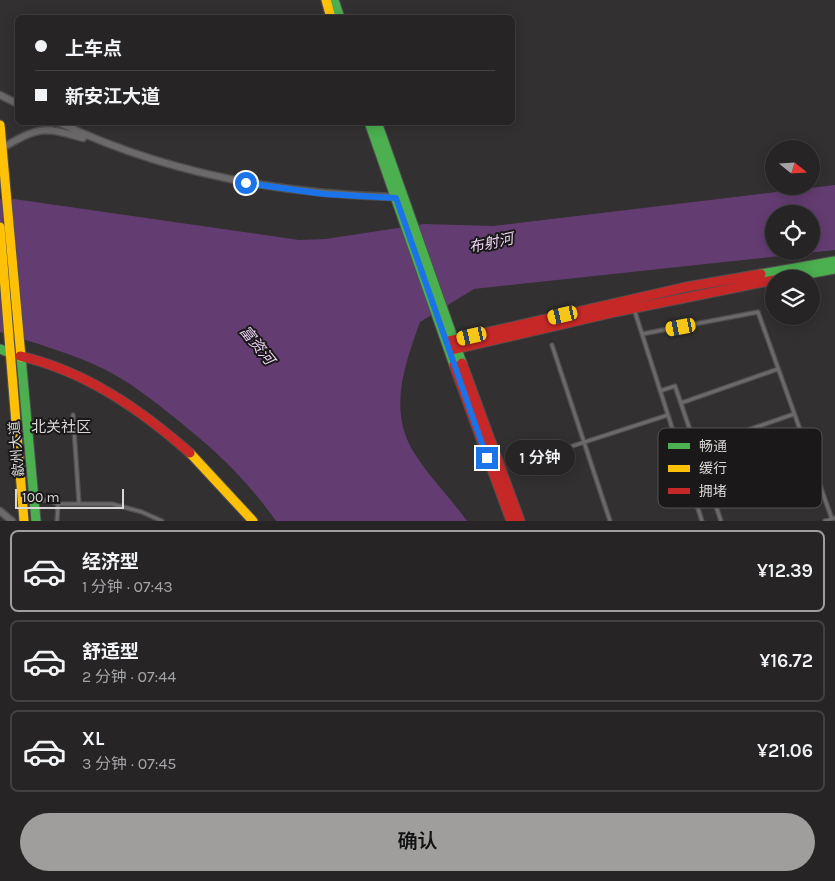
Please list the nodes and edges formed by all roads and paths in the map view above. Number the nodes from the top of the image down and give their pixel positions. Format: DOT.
graph roads {
  1 [pos="326,0"];
  2 [pos="334,0"];
  3 [pos="330,15"];
  4 [pos="339,15"];
  5 [pos="0,95"];
  6 [pos="15,102"];
  7 [pos="0,125"];
  8 [pos="64,125"];
  9 [pos="370,125"];
  10 [pos="378,125"];
  11 [pos="101,143"];
  12 [pos="2,148"];
  13 [pos="396,198"];
  14 [pos="406,215"];
  15 [pos="0,228"];
  16 [pos="835,261"];
  17 [pos="835,268"];
  18 [pos="820,271"];
  19 [pos="765,282"];
  20 [pos="634,308"];
  21 [pos="642,334"];
  22 [pos="451,345"];
  23 [pos="552,345"];
  24 [pos="13,348"];
  25 [pos="0,349"];
  26 [pos="20,356"];
  27 [pos="778,369"];
  28 [pos="660,391"];
  29 [pos="681,403"];
  30 [pos="794,414"];
  31 [pos="73,415"];
  32 [pos="668,415"];
  33 [pos="672,428"];
  34 [pos="689,428"];
  35 [pos="754,428"];
  36 [pos="799,428"];
  37 [pos="584,442"];
  38 [pos="517,464"];
  39 [pos="822,490"];
  40 [pos="34,500"];
  41 [pos="79,503"];
  42 [pos="58,504"];
  43 [pos="698,508"];
  44 [pos="716,508"];
  45 [pos="0,511"];
  46 [pos="833,518"];
  47 [pos="12,521"];
  48 [pos="24,521"];
  49 [pos="36,521"];
  50 [pos="57,521"];
  51 [pos="162,521"];
  52 [pos="254,521"];
  53 [pos="511,521"];
  54 [pos="520,521"];
  55 [pos="610,521"];
  56 [pos="702,521"];
  57 [pos="721,521"];
  58 [pos="826,521"];
  1 -- 3 [label="main road"];
  2 -- 4 [label="main road"];
  5 -- 6 [label="street"];
  7 -- 12 [label="main road"];
  8 -- 11 [label="street"];
  9 -- 13 [label="main road"];
  10 -- 14 [label="main road"];
  11 -- 12 [label="street"];
  11 -- 13 [label="street"];
  12 -- 24 [label="main road"];
  13 -- 14 [label="main road"];
  14 -- 22 [label="main road"];
  15 -- 24 [label="main road"];
  16 -- 22 [label="main road"];
  17 -- 18 [label="main road"];
  19 -- 20 [label="main road"];
  20 -- 21 [label="lane"];
  20 -- 22 [label="main road"];
  21 -- 27 [label="lane"];
  21 -- 28 [label="lane"];
  22 -- 53 [label="main road"];
  22 -- 54 [label="main road"];
  23 -- 37 [label="lane"];
  24 -- 25 [label="main road"];
  24 -- 26 [label="main road, 歙州大道"];
  24 -- 48 [label="main road, 歙州大道"];
  26 -- 40 [label="main road, 歙州大道"];
  26 -- 52 [label="main road"];
  27 -- 29 [label="lane"];
  27 -- 30 [label="lane"];
  28 -- 29 [label="lane"];
  28 -- 32 [label="lane"];
  29 -- 34 [label="lane"];
  30 -- 35 [label="lane"];
  30 -- 36 [label="lane"];
  31 -- 41 [label="lane"];
  32 -- 33 [label="lane"];
  32 -- 37 [label="lane"];
  37 -- 38 [label="lane"];
  37 -- 55 [label="lane"];
  39 -- 46 [label="lane"];
  40 -- 42 [label="lane"];
  40 -- 49 [label="main road, 歙州大道"];
  41 -- 42 [label="lane"];
  41 -- 51 [label="lane"];
  42 -- 50 [label="lane"];
  43 -- 56 [label="lane"];
  44 -- 57 [label="lane"];
  45 -- 47 [label="street"];
  46 -- 58 [label="lane"];
}
